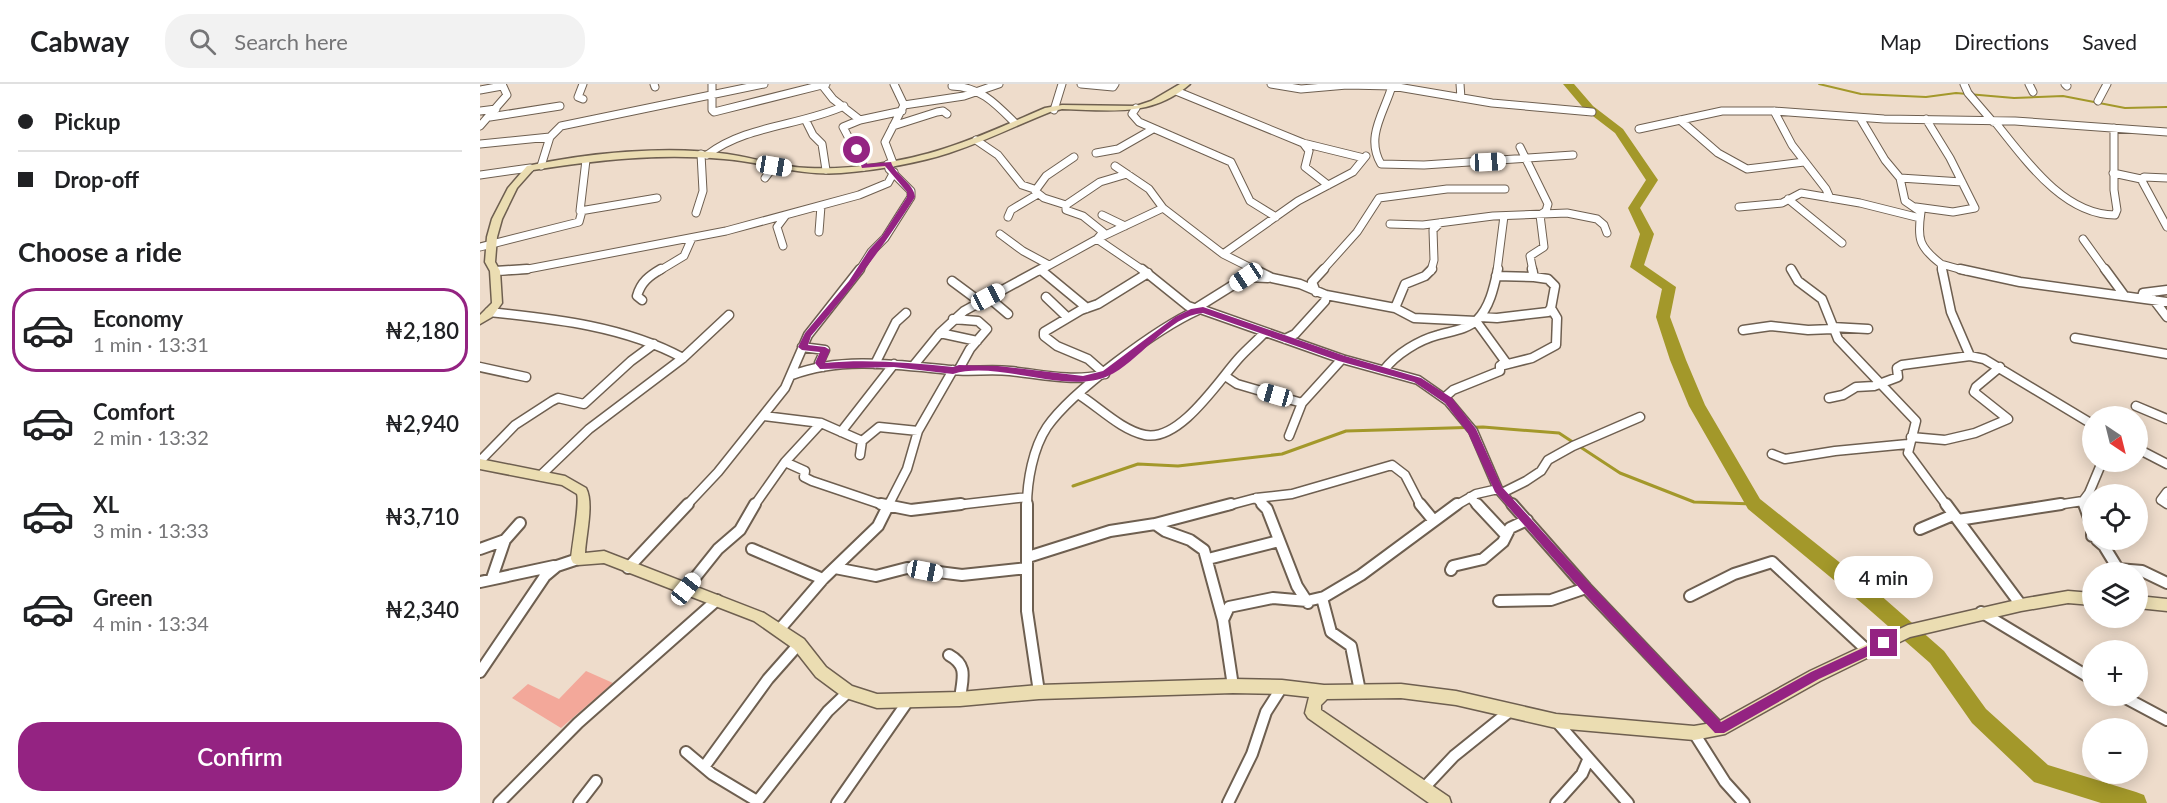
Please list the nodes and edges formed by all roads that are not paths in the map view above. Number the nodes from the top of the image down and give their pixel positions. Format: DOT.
graph roads {
  1 [pos="582,84"];
  2 [pos="712,84"];
  3 [pos="764,84"];
  4 [pos="894,84"];
  5 [pos="999,84"];
  6 [pos="1063,84"];
  7 [pos="1081,84"];
  8 [pos="1115,84"];
  9 [pos="1186,84"];
  10 [pos="1271,84"];
  11 [pos="1460,84"];
  12 [pos="1964,84"];
  13 [pos="2029,84"];
  14 [pos="2107,84"];
  15 [pos="502,85"];
  16 [pos="824,85"];
  17 [pos="952,86"];
  18 [pos="1283,86"];
  19 [pos="1392,86"];
  20 [pos="480,90"];
  21 [pos="1176,91"];
  22 [pos="984,92"];
  23 [pos="2033,92"];
  24 [pos="712,95"];
  25 [pos="1461,98"];
  26 [pos="583,99"];
  27 [pos="926,102"];
  28 [pos="2098,102"];
  29 [pos="560,106"];
  30 [pos="844,106"];
  31 [pos="903,108"];
  32 [pos="1136,108"];
  33 [pos="496,109"];
  34 [pos="1054,110"];
  35 [pos="480,111"];
  36 [pos="1774,111"];
  37 [pos="1592,112"];
  38 [pos="947,114"];
  39 [pos="926,116"];
  40 [pos="490,117"];
  41 [pos="1860,118"];
  42 [pos="1926,119"];
  43 [pos="860,120"];
  44 [pos="1680,120"];
  45 [pos="806,121"];
  46 [pos="1014,122"];
  47 [pos="1994,122"];
  48 [pos="480,126"];
  49 [pos="893,126"];
  50 [pos="2114,128"];
  51 [pos="1153,129"];
  52 [pos="1639,129"];
  53 [pos="2167,132"];
  54 [pos="550,136"];
  55 [pos="976,140"];
  56 [pos="1303,143"];
  57 [pos="480,144"];
  58 [pos="1520,147"];
  59 [pos="1372,149"];
  60 [pos="1096,153"];
  61 [pos="704,154"];
  62 [pos="1573,155"];
  63 [pos="1074,157"];
  64 [pos="1364,158"];
  65 [pos="586,160"];
  66 [pos="1526,160"];
  67 [pos="1804,162"];
  68 [pos="542,166"];
  69 [pos="774,166"];
  70 [pos="892,166"];
  71 [pos="1115,166"];
  72 [pos="864,167"];
  73 [pos="826,170"];
  74 [pos="2113,173"];
  75 [pos="518,174"];
  76 [pos="1127,174"];
  77 [pos="480,175"];
  78 [pos="765,178"];
  79 [pos="1900,178"];
  80 [pos="2167,178"];
  81 [pos="2141,179"];
  82 [pos="1962,182"];
  83 [pos="1328,185"];
  84 [pos="1505,189"];
  85 [pos="1036,191"];
  86 [pos="657,198"];
  87 [pos="1830,198"];
  88 [pos="1788,199"];
  89 [pos="1066,205"];
  90 [pos="821,206"];
  91 [pos="1739,207"];
  92 [pos="1915,207"];
  93 [pos="1163,208"];
  94 [pos="582,211"];
  95 [pos="696,213"];
  96 [pos="1102,214"];
  97 [pos="786,215"];
  98 [pos="1540,215"];
  99 [pos="1504,216"];
  100 [pos="1008,217"];
  101 [pos="1276,217"];
  102 [pos="1920,218"];
  103 [pos="1440,223"];
  104 [pos="1390,224"];
  105 [pos="2167,225"];
  106 [pos="1125,226"];
  107 [pos="819,232"];
  108 [pos="1607,233"];
  109 [pos="1000,234"];
  110 [pos="692,238"];
  111 [pos="2083,238"];
  112 [pos="1097,239"];
  113 [pos="1842,243"];
  114 [pos="492,245"];
  115 [pos="783,246"];
  116 [pos="480,247"];
  117 [pos="1223,254"];
  118 [pos="1941,264"];
  119 [pos="1049,265"];
  120 [pos="1791,269"];
  121 [pos="1041,270"];
  122 [pos="495,271"];
  123 [pos="1148,273"];
  124 [pos="1496,276"];
  125 [pos="1272,278"];
  126 [pos="1533,278"];
  127 [pos="951,281"];
  128 [pos="2167,290"];
  129 [pos="1316,292"];
  130 [pos="1326,295"];
  131 [pos="2124,295"];
  132 [pos="988,297"];
  133 [pos="1046,297"];
  134 [pos="2142,298"];
  135 [pos="642,300"];
  136 [pos="2154,300"];
  137 [pos="979,301"];
  138 [pos="2167,302"];
  139 [pos="1088,308"];
  140 [pos="1395,308"];
  141 [pos="1551,308"];
  142 [pos="1200,309"];
  143 [pos="489,312"];
  144 [pos="906,313"];
  145 [pos="1008,314"];
  146 [pos="729,315"];
  147 [pos="1067,317"];
  148 [pos="2167,318"];
  149 [pos="953,319"];
  150 [pos="1478,319"];
  151 [pos="480,320"];
  152 [pos="1833,328"];
  153 [pos="1868,329"];
  154 [pos="1743,330"];
  155 [pos="1265,332"];
  156 [pos="940,333"];
  157 [pos="2075,338"];
  158 [pos="1285,339"];
  159 [pos="977,341"];
  160 [pos="654,344"];
  161 [pos="802,347"];
  162 [pos="2167,354"];
  163 [pos="1970,356"];
  164 [pos="683,358"];
  165 [pos="1342,359"];
  166 [pos="875,364"];
  167 [pos="894,364"];
  168 [pos="914,365"];
  169 [pos="1500,366"];
  170 [pos="480,367"];
  171 [pos="823,367"];
  172 [pos="2000,367"];
  173 [pos="956,370"];
  174 [pos="1384,370"];
  175 [pos="1106,374"];
  176 [pos="792,375"];
  177 [pos="1225,376"];
  178 [pos="525,378"];
  179 [pos="1880,384"];
  180 [pos="1078,394"];
  181 [pos="1444,398"];
  182 [pos="1829,398"];
  183 [pos="1302,403"];
  184 [pos="2148,411"];
  185 [pos="764,416"];
  186 [pos="1640,417"];
  187 [pos="2082,418"];
  188 [pos="2167,419"];
  189 [pos="821,423"];
  190 [pos="918,431"];
  191 [pos="841,432"];
  192 [pos="1289,436"];
  193 [pos="862,441"];
  194 [pos="1910,441"];
  195 [pos="1772,454"];
  196 [pos="2148,454"];
  197 [pos="860,455"];
  198 [pos="785,462"];
  199 [pos="481,464"];
  200 [pos="2167,464"];
  201 [pos="540,476"];
  202 [pos="1500,491"];
  203 [pos="2167,492"];
  204 [pos="1027,497"];
  205 [pos="1470,497"];
  206 [pos="1256,498"];
  207 [pos="2082,501"];
  208 [pos="2167,504"];
  209 [pos="889,507"];
  210 [pos="1956,517"];
  211 [pos="1527,520"];
  212 [pos="1434,521"];
  213 [pos="520,524"];
  214 [pos="1155,524"];
  215 [pos="1920,529"];
  216 [pos="1505,534"];
  217 [pos="506,540"];
  218 [pos="1280,542"];
  219 [pos="480,549"];
  220 [pos="752,549"];
  221 [pos="1028,557"];
  222 [pos="578,559"];
  223 [pos="1208,559"];
  224 [pos="557,566"];
  225 [pos="628,568"];
  226 [pos="836,568"];
  227 [pos="1028,568"];
  228 [pos="1451,570"];
  229 [pos="2148,574"];
  230 [pos="492,578"];
  231 [pos="823,579"];
  232 [pos="480,582"];
  233 [pos="2167,583"];
  234 [pos="1586,588"];
  235 [pos="686,589"];
  236 [pos="1690,596"];
  237 [pos="1322,598"];
  238 [pos="2082,598"];
  239 [pos="717,600"];
  240 [pos="1499,601"];
  241 [pos="1308,603"];
  242 [pos="2148,603"];
  243 [pos="2021,604"];
  244 [pos="2167,605"];
  245 [pos="1981,612"];
  246 [pos="1223,621"];
  247 [pos="778,630"];
  248 [pos="799,644"];
  249 [pos="1868,651"];
  250 [pos="949,655"];
  251 [pos="480,672"];
  252 [pos="2082,673"];
  253 [pos="1233,686"];
  254 [pos="1282,687"];
  255 [pos="1360,691"];
  256 [pos="848,692"];
  257 [pos="1039,692"];
  258 [pos="1324,692"];
  259 [pos="960,699"];
  260 [pos="908,701"];
  261 [pos="2141,706"];
  262 [pos="1510,711"];
  263 [pos="2167,720"];
  264 [pos="1556,721"];
  265 [pos="1720,729"];
  266 [pos="1694,734"];
  267 [pos="686,752"];
  268 [pos="1588,760"];
  269 [pos="704,767"];
  270 [pos="596,781"];
  271 [pos="1422,790"];
  272 [pos="757,802"];
  273 [pos="500,803"];
  274 [pos="579,803"];
  275 [pos="837,803"];
  276 [pos="1228,803"];
  277 [pos="1443,803"];
  278 [pos="1556,803"];
  279 [pos="1628,803"];
  280 [pos="1744,803"];
  1 -- 26 [label="street"];
  2 -- 24 [label="street"];
  3 -- 24 [label="street"];
  4 -- 31 [label="street"];
  5 -- 22 [label="street"];
  6 -- 34 [label="street"];
  7 -- 8 [label="street"];
  9 -- 21 [label="street"];
  10 -- 18 [label="street"];
  11 -- 25 [label="street"];
  12 -- 47 [label="street"];
  13 -- 23 [label="street"];
  14 -- 28 [label="street"];
  15 -- 20 [label="street"];
  15 -- 33 [label="street"];
  16 -- 24 [label="street"];
  16 -- 30 [label="street"];
  17 -- 22 [label="street"];
  18 -- 19 [label="street"];
  19 -- 25 [label="street"];
  19 -- 59 [label="street"];
  21 -- 32 [label="street"];
  21 -- 56 [label="street"];
  22 -- 27 [label="street"];
  22 -- 46 [label="street"];
  24 -- 54 [label="street"];
  25 -- 37 [label="street"];
  27 -- 31 [label="street"];
  27 -- 39 [label="street"];
  29 -- 40 [label="street"];
  30 -- 43 [label="street"];
  30 -- 45 [label="street"];
  31 -- 43 [label="street"];
  31 -- 49 [label="street"];
  32 -- 34 [label="street"];
  32 -- 51 [label="street"];
  33 -- 35 [label="street"];
  33 -- 40 [label="street"];
  34 -- 46 [label="street"];
  36 -- 41 [label="street"];
  36 -- 44 [label="street"];
  36 -- 67 [label="street"];
  38 -- 39 [label="street"];
  39 -- 49 [label="street"];
  40 -- 48 [label="street"];
  41 -- 42 [label="street"];
  41 -- 79 [label="street"];
  42 -- 47 [label="street"];
  42 -- 82 [label="street"];
  43 -- 72 [label="street"];
  44 -- 52 [label="street"];
  44 -- 67 [label="street"];
  45 -- 61 [label="street"];
  45 -- 73 [label="street"];
  46 -- 55 [label="street"];
  47 -- 50 [label="street"];
  47 -- 74 [label="street"];
  49 -- 70 [label="street"];
  50 -- 53 [label="street"];
  50 -- 74 [label="street"];
  51 -- 60 [label="street"];
  51 -- 101 [label="street"];
  54 -- 57 [label="street"];
  54 -- 68 [label="street"];
  55 -- 70 [label="street"];
  55 -- 85 [label="street"];
  56 -- 64 [label="street"];
  56 -- 83 [label="street"];
  58 -- 66 [label="street"];
  59 -- 64 [label="street"];
  59 -- 66 [label="street"];
  61 -- 65 [label="street"];
  61 -- 69 [label="street"];
  61 -- 95 [label="street"];
  62 -- 66 [label="street"];
  63 -- 85 [label="street"];
  64 -- 83 [label="street"];
  65 -- 68 [label="street"];
  65 -- 94 [label="street"];
  66 -- 98 [label="street"];
  67 -- 87 [label="street"];
  68 -- 75 [label="street"];
  69 -- 73 [label="street"];
  69 -- 78 [label="street"];
  70 -- 72 [label="street"];
  70 -- 90 [label="street"];
  70 -- 161 [label="street"];
  71 -- 76 [label="street"];
  72 -- 73 [label="street"];
  74 -- 81 [label="street"];
  75 -- 77 [label="street"];
  75 -- 114 [label="street"];
  76 -- 89 [label="street"];
  76 -- 93 [label="street"];
  79 -- 82 [label="street"];
  79 -- 92 [label="street"];
  80 -- 81 [label="street"];
  81 -- 105 [label="street"];
  82 -- 92 [label="street"];
  83 -- 101 [label="street"];
  84 -- 129 [label="street"];
  85 -- 89 [label="street"];
  85 -- 100 [label="street"];
  86 -- 94 [label="street"];
  87 -- 88 [label="street"];
  87 -- 102 [label="street"];
  88 -- 91 [label="street"];
  88 -- 113 [label="street"];
  89 -- 112 [label="street"];
  90 -- 97 [label="street"];
  90 -- 107 [label="street"];
  92 -- 102 [label="street"];
  93 -- 106 [label="street"];
  93 -- 117 [label="street"];
  94 -- 114 [label="street"];
  96 -- 106 [label="street"];
  97 -- 110 [label="street"];
  97 -- 115 [label="street"];
  98 -- 99 [label="street"];
  98 -- 108 [label="street"];
  98 -- 126 [label="street"];
  99 -- 103 [label="street"];
  99 -- 124 [label="street"];
  101 -- 117 [label="street"];
  102 -- 118 [label="street"];
  103 -- 104 [label="street"];
  103 -- 140 [label="street"];
  106 -- 112 [label="street"];
  109 -- 119 [label="street"];
  110 -- 122 [label="street"];
  110 -- 135 [label="street"];
  111 -- 131 [label="street"];
  112 -- 119 [label="street"];
  112 -- 123 [label="street"];
  114 -- 116 [label="street"];
  114 -- 122 [label="street"];
  117 -- 125 [label="street"];
  118 -- 131 [label="street"];
  118 -- 163 [label="street"];
  119 -- 121 [label="street"];
  120 -- 152 [label="street"];
  121 -- 132 [label="street"];
  121 -- 139 [label="street"];
  122 -- 143 [label="street"];
  123 -- 139 [label="street"];
  123 -- 142 [label="street"];
  124 -- 126 [label="street"];
  124 -- 150 [label="street"];
  125 -- 129 [label="street"];
  125 -- 142 [label="street"];
  126 -- 141 [label="street"];
  127 -- 137 [label="street"];
  128 -- 134 [label="street"];
  129 -- 130 [label="street"];
  130 -- 140 [label="street"];
  130 -- 158 [label="street"];
  131 -- 134 [label="street"];
  132 -- 137 [label="street"];
  132 -- 145 [label="street"];
  133 -- 147 [label="street"];
  134 -- 136 [label="street"];
  136 -- 138 [label="street"];
  136 -- 148 [label="street"];
  137 -- 149 [label="street"];
  139 -- 147 [label="street"];
  140 -- 150 [label="street"];
  141 -- 150 [label="street"];
  141 -- 169 [label="street"];
  142 -- 155 [label="street"];
  142 -- 175 [label="street"];
  143 -- 151 [label="street"];
  143 -- 160 [label="street"];
  144 -- 166 [label="street"];
  146 -- 164 [label="street"];
  147 -- 175 [label="street"];
  149 -- 156 [label="street"];
  149 -- 159 [label="street"];
  150 -- 169 [label="street"];
  150 -- 174 [label="street"];
  152 -- 153 [label="street"];
  152 -- 154 [label="street"];
  152 -- 179 [label="street"];
  155 -- 158 [label="street"];
  155 -- 177 [label="street"];
  156 -- 159 [label="street"];
  156 -- 168 [label="street"];
  157 -- 162 [label="street"];
  158 -- 165 [label="street"];
  159 -- 173 [label="street"];
  160 -- 164 [label="street"];
  160 -- 199 [label="street"];
  161 -- 171 [label="street"];
  161 -- 176 [label="street"];
  163 -- 172 [label="street"];
  163 -- 179 [label="street"];
  164 -- 201 [label="street"];
  165 -- 174 [label="street"];
  165 -- 183 [label="street"];
  166 -- 167 [label="street"];
  166 -- 171 [label="street"];
  167 -- 168 [label="street"];
  167 -- 191 [label="street"];
  168 -- 173 [label="street"];
  169 -- 181 [label="street"];
  170 -- 178 [label="street"];
  171 -- 176 [label="street"];
  172 -- 187 [label="street"];
  172 -- 194 [label="street"];
  173 -- 175 [label="street"];
  173 -- 190 [label="street"];
  174 -- 181 [label="street"];
  175 -- 180 [label="street"];
  176 -- 185 [label="street"];
  177 -- 180 [label="street"];
  177 -- 183 [label="street"];
  179 -- 182 [label="street"];
  179 -- 194 [label="street"];
  180 -- 204 [label="street"];
  181 -- 202 [label="street"];
  183 -- 192 [label="street"];
  184 -- 188 [label="street"];
  185 -- 189 [label="street"];
  185 -- 225 [label="street"];
  186 -- 202 [label="street"];
  189 -- 191 [label="street"];
  189 -- 198 [label="street"];
  190 -- 193 [label="street"];
  190 -- 209 [label="street"];
  191 -- 193 [label="street"];
  193 -- 197 [label="street"];
  194 -- 195 [label="street"];
  194 -- 210 [label="street"];
  196 -- 200 [label="street"];
  198 -- 209 [label="street"];
  198 -- 235 [label="street"];
  199 -- 201 [label="street"];
  201 -- 222 [label="street"];
  202 -- 205 [label="street"];
  202 -- 211 [label="street"];
  203 -- 208 [label="street"];
  204 -- 209 [label="street"];
  204 -- 221 [label="street"];
  205 -- 212 [label="street"];
  205 -- 216 [label="street"];
  206 -- 212 [label="street"];
  206 -- 214 [label="street"];
  206 -- 218 [label="street"];
  207 -- 210 [label="street"];
  209 -- 226 [label="street"];
  210 -- 215 [label="street"];
  210 -- 243 [label="street"];
  211 -- 216 [label="street"];
  211 -- 234 [label="street"];
  212 -- 237 [label="street"];
  213 -- 217 [label="street"];
  214 -- 221 [label="street"];
  214 -- 223 [label="street"];
  216 -- 228 [label="street"];
  217 -- 219 [label="street"];
  217 -- 230 [label="street"];
  218 -- 223 [label="street"];
  218 -- 241 [label="street"];
  220 -- 231 [label="street"];
  221 -- 227 [label="street"];
  222 -- 224 [label="street"];
  222 -- 225 [label="street"];
  223 -- 246 [label="street"];
  224 -- 230 [label="street"];
  224 -- 251 [label="street"];
  225 -- 235 [label="street"];
  226 -- 227 [label="street"];
  226 -- 231 [label="street"];
  227 -- 257 [label="street"];
  229 -- 233 [label="street"];
  230 -- 232 [label="street"];
  231 -- 247 [label="street"];
  234 -- 240 [label="street"];
  234 -- 265 [label="street"];
  235 -- 239 [label="street"];
  236 -- 249 [label="street"];
  237 -- 241 [label="street"];
  237 -- 255 [label="street"];
  238 -- 243 [label="street"];
  239 -- 247 [label="street"];
  239 -- 273 [label="street"];
  241 -- 246 [label="street"];
  242 -- 244 [label="street"];
  243 -- 245 [label="street"];
  245 -- 249 [label="street"];
  245 -- 252 [label="street"];
  246 -- 253 [label="street"];
  247 -- 248 [label="street"];
  248 -- 256 [label="street"];
  248 -- 269 [label="street"];
  249 -- 265 [label="street"];
  250 -- 259 [label="street"];
  253 -- 254 [label="street"];
  253 -- 257 [label="street"];
  254 -- 258 [label="street"];
  254 -- 276 [label="street"];
  255 -- 258 [label="street"];
  255 -- 262 [label="street"];
  256 -- 260 [label="street"];
  256 -- 272 [label="street"];
  257 -- 259 [label="street"];
  258 -- 271 [label="street"];
  259 -- 260 [label="street"];
  260 -- 275 [label="street"];
  261 -- 263 [label="street"];
  262 -- 264 [label="street"];
  262 -- 271 [label="street"];
  264 -- 266 [label="street"];
  264 -- 268 [label="street"];
  265 -- 266 [label="street"];
  266 -- 280 [label="street"];
  267 -- 269 [label="street"];
  268 -- 278 [label="street"];
  268 -- 279 [label="street"];
  269 -- 272 [label="street"];
  270 -- 274 [label="street"];
  271 -- 277 [label="street"];
}
